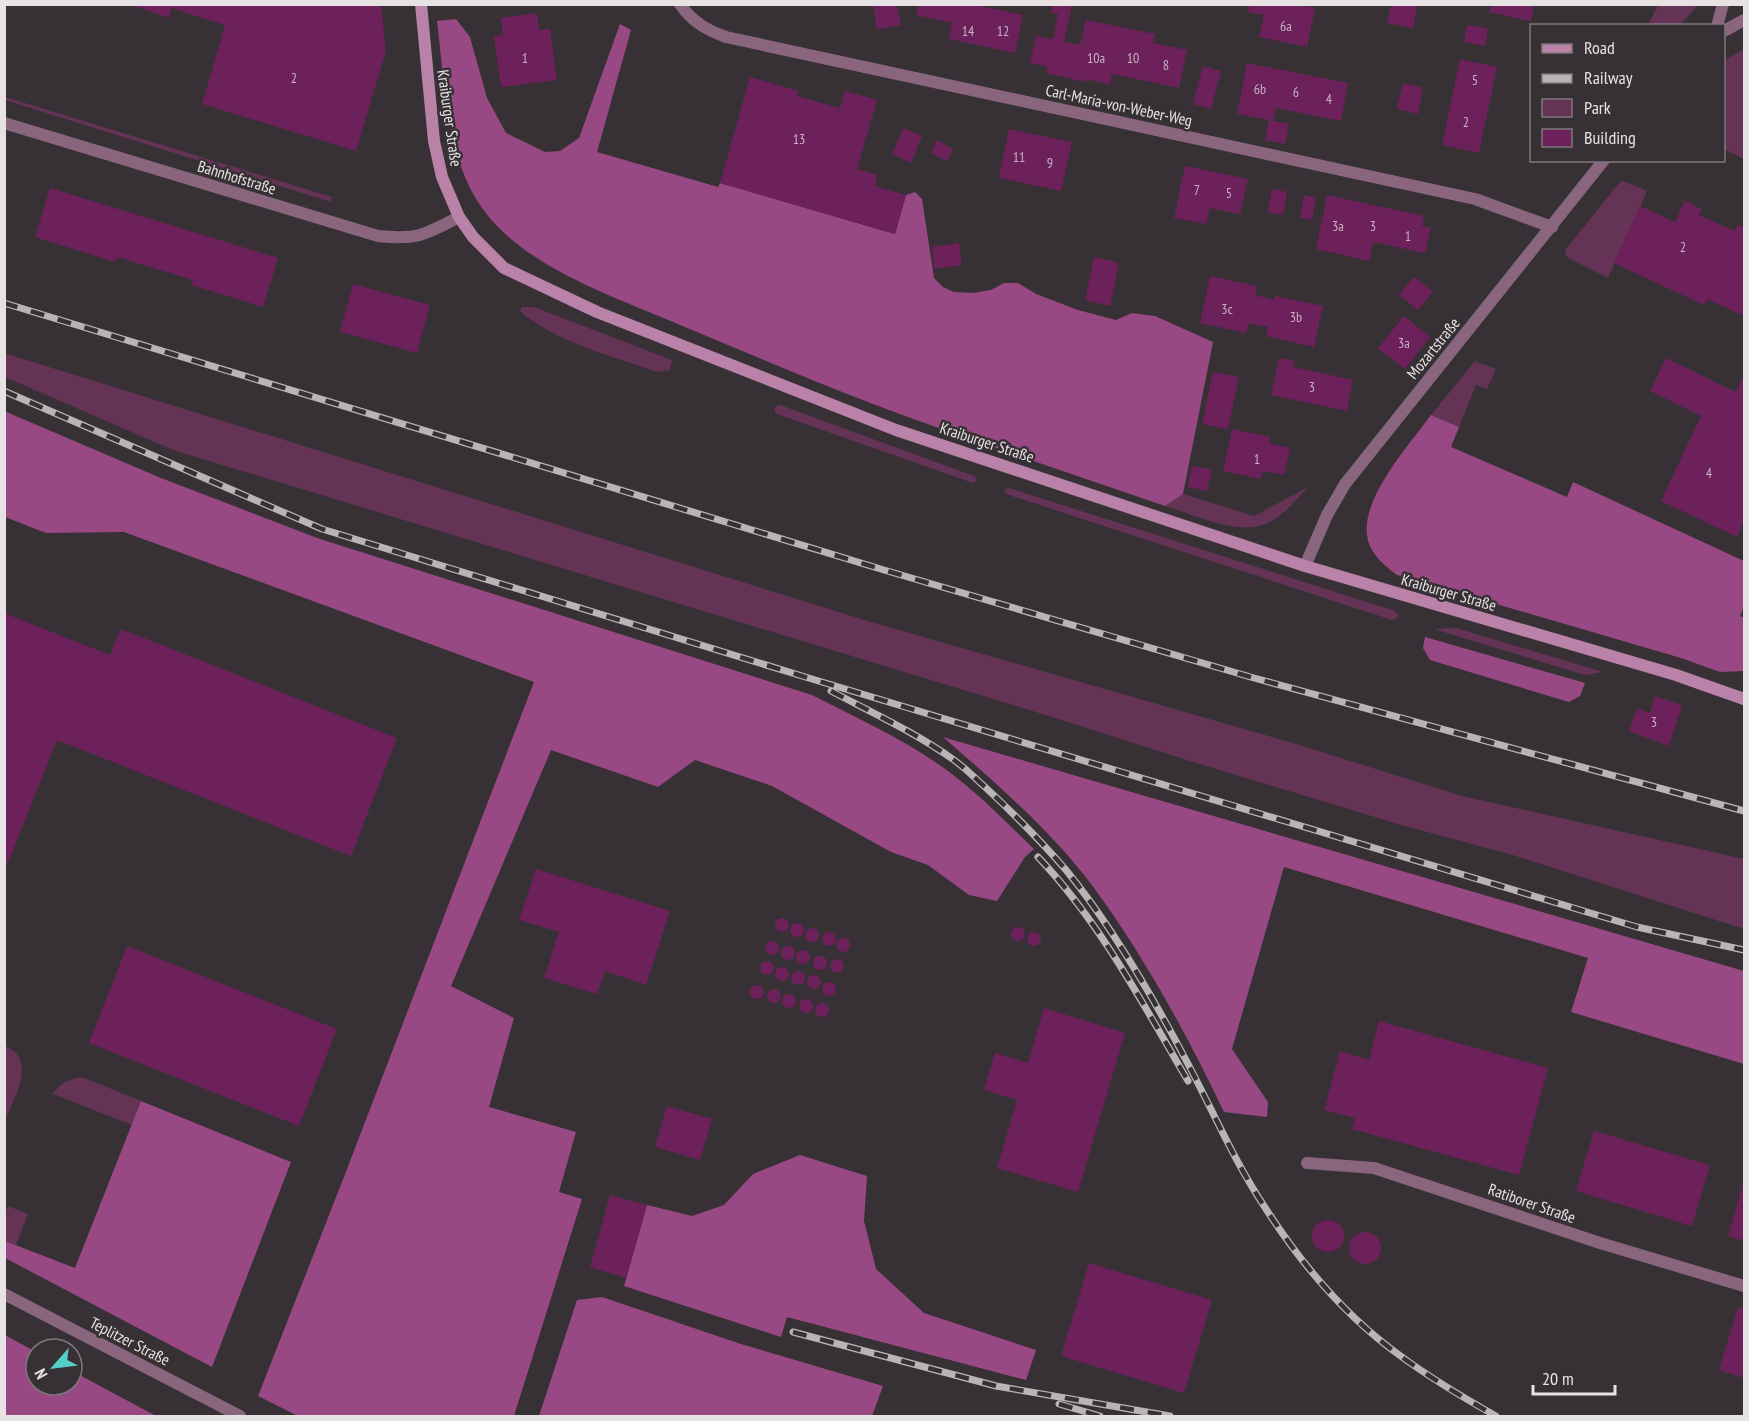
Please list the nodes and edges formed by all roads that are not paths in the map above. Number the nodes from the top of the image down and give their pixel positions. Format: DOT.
graph roads {
  1 [pos="421,4"];
  2 [pos="1723,4"];
  3 [pos="682,8"];
  4 [pos="1744,20"];
  5 [pos="1718,24"];
  6 [pos="1725,30"];
  7 [pos="4,123"];
  8 [pos="1602,162"];
  9 [pos="459,217"];
  10 [pos="1552,226"];
  11 [pos="1305,566"];
  12 [pos="1744,699"];
  13 [pos="1307,1163"];
  14 [pos="1744,1286"];
  15 [pos="4,1294"];
  16 [pos="240,1416"];
  1 -- 9 [label="main road, Kraiburger Straße"];
  2 -- 5 [label="street"];
  3 -- 10 [label="street, Carl-Maria-von-Weber-Weg"];
  4 -- 6 [label="street"];
  7 -- 9 [label="street, Bahnhofstraße"];
  8 -- 10 [label="street, Mozartstraße"];
  9 -- 11 [label="main road, Kraiburger Straße"];
  10 -- 11 [label="street, Mozartstraße"];
  11 -- 12 [label="main road, Kraiburger Straße"];
  13 -- 14 [label="street, Ratiborer Straße"];
  15 -- 16 [label="street, Teplitzer Straße"];
}
